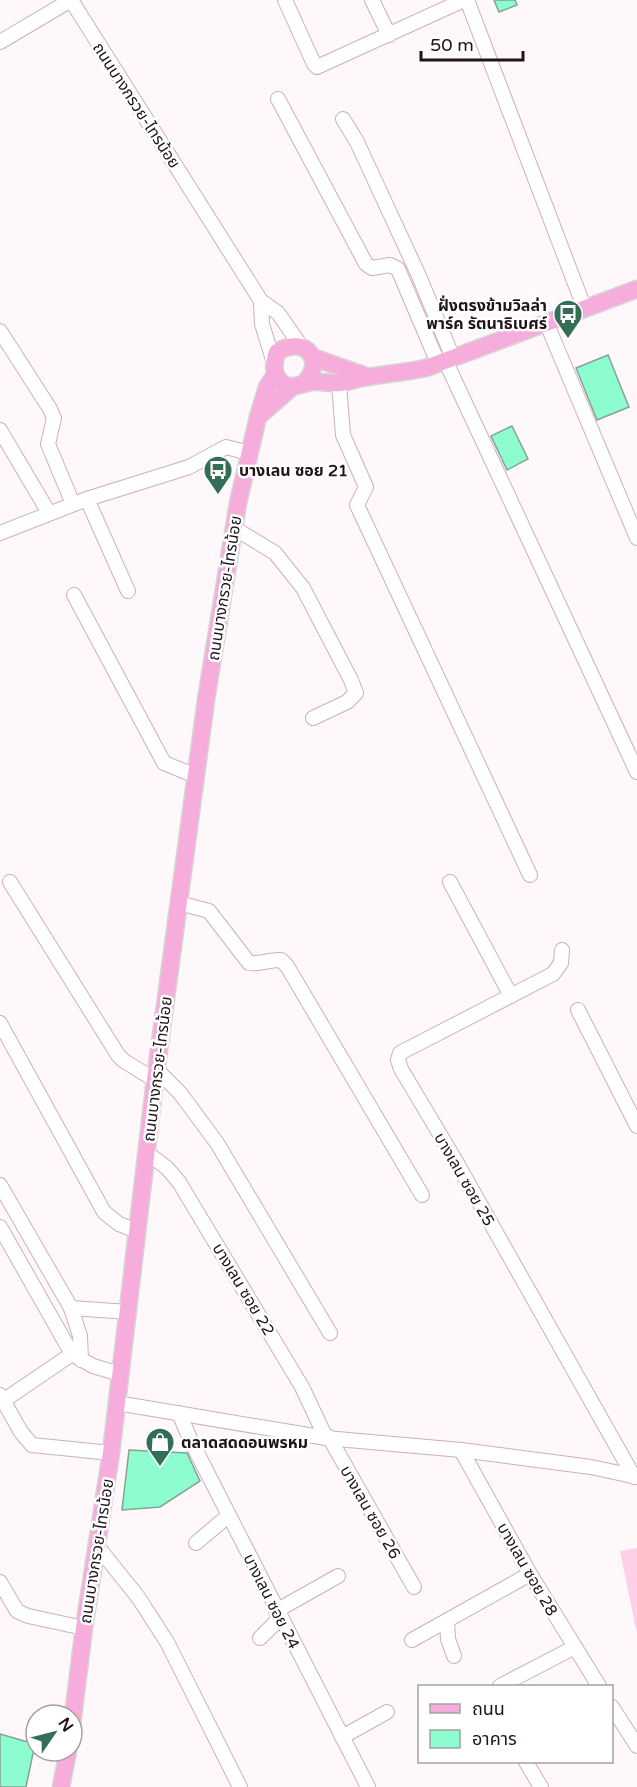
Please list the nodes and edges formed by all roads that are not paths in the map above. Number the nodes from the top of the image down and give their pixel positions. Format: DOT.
graph roads {
  1 [pos="71,0"];
  2 [pos="285,0"];
  3 [pos="372,0"];
  4 [pos="465,0"];
  5 [pos="389,35"];
  6 [pos="0,42"];
  7 [pos="278,99"];
  8 [pos="343,119"];
  9 [pos="637,289"];
  10 [pos="261,301"];
  11 [pos="584,307"];
  12 [pos="546,322"];
  13 [pos="0,331"];
  14 [pos="307,352"];
  15 [pos="446,360"];
  16 [pos="274,369"];
  17 [pos="369,377"];
  18 [pos="339,383"];
  19 [pos="298,386"];
  20 [pos="258,417"];
  21 [pos="0,430"];
  22 [pos="249,453"];
  23 [pos="87,499"];
  24 [pos="73,504"];
  25 [pos="49,513"];
  26 [pos="234,528"];
  27 [pos="0,533"];
  28 [pos="637,538"];
  29 [pos="129,591"];
  30 [pos="74,595"];
  31 [pos="313,718"];
  32 [pos="637,772"];
  33 [pos="196,776"];
  34 [pos="530,875"];
  35 [pos="10,882"];
  36 [pos="450,882"];
  37 [pos="179,903"];
  38 [pos="562,950"];
  39 [pos="511,996"];
  40 [pos="578,1010"];
  41 [pos="0,1023"];
  42 [pos="156,1075"];
  43 [pos="637,1126"];
  44 [pos="146,1152"];
  45 [pos="0,1185"];
  46 [pos="422,1196"];
  47 [pos="0,1227"];
  48 [pos="137,1232"];
  49 [pos="13,1250"];
  50 [pos="0,1258"];
  51 [pos="71,1308"];
  52 [pos="128,1312"];
  53 [pos="330,1333"];
  54 [pos="76,1357"];
  55 [pos="120,1374"];
  56 [pos="2,1398"];
  57 [pos="117,1403"];
  58 [pos="179,1413"];
  59 [pos="327,1438"];
  60 [pos="461,1450"];
  61 [pos="111,1453"];
  62 [pos="636,1477"];
  63 [pos="228,1516"];
  64 [pos="196,1543"];
  65 [pos="97,1546"];
  66 [pos="530,1574"];
  67 [pos="338,1576"];
  68 [pos="0,1582"];
  69 [pos="414,1587"];
  70 [pos="278,1615"];
  71 [pos="447,1621"];
  72 [pos="84,1628"];
  73 [pos="260,1638"];
  74 [pos="412,1640"];
  75 [pos="573,1648"];
  76 [pos="454,1656"];
  77 [pos="502,1685"];
  78 [pos="597,1685"];
  79 [pos="75,1703"];
  80 [pos="613,1709"];
  81 [pos="387,1713"];
  82 [pos="342,1737"];
  83 [pos="637,1746"];
  84 [pos="66,1763"];
  85 [pos="527,1763"];
  86 [pos="61,1787"];
  87 [pos="240,1787"];
  88 [pos="368,1787"];
  89 [pos="541,1787"];
  1 -- 6 [label="street"];
  1 -- 10 [label="street, ถนนบางกรวย-ไทรน้อย"];
  2 -- 5 [label="street"];
  3 -- 5 [label="street"];
  4 -- 5 [label="street"];
  4 -- 11 [label="street"];
  7 -- 15 [label="street"];
  8 -- 15 [label="street"];
  9 -- 11 [label="main road"];
  10 -- 14 [label="street, ถนนบางกรวย-ไทรน้อย"];
  10 -- 16 [label="street, ถนนบางกรวย-ไทรน้อย"];
  11 -- 12 [label="main road"];
  12 -- 15 [label="main road"];
  12 -- 28 [label="street"];
  13 -- 24 [label="street"];
  14 -- 16 [label="main road"];
  14 -- 17 [label="main road"];
  14 -- 19 [label="main road"];
  15 -- 17 [label="main road"];
  15 -- 32 [label="street"];
  16 -- 19 [label="main road"];
  16 -- 20 [label="main road, ถนนบางกรวย-ไทรน้อย"];
  17 -- 18 [label="main road"];
  18 -- 19 [label="main road"];
  18 -- 34 [label="street"];
  19 -- 20 [label="main road"];
  20 -- 22 [label="main road, ถนนบางกรวย-ไทรน้อย"];
  21 -- 25 [label="street"];
  22 -- 23 [label="street"];
  22 -- 26 [label="main road, ถนนบางกรวย-ไทรน้อย"];
  23 -- 24 [label="street"];
  23 -- 29 [label="street"];
  24 -- 25 [label="street"];
  25 -- 27 [label="street"];
  26 -- 31 [label="street"];
  26 -- 33 [label="main road, ถนนบางกรวย-ไทรน้อย"];
  30 -- 33 [label="street"];
  33 -- 37 [label="main road, ถนนบางกรวย-ไทรน้อย"];
  35 -- 42 [label="street"];
  36 -- 39 [label="street"];
  37 -- 42 [label="main road, ถนนบางกรวย-ไทรน้อย"];
  37 -- 46 [label="street"];
  38 -- 39 [label="street, บางเลน ซอย 25"];
  39 -- 62 [label="street, บางเลน ซอย 25"];
  40 -- 43 [label="street"];
  41 -- 48 [label="street"];
  42 -- 44 [label="main road, ถนนบางกรวย-ไทรน้อย"];
  42 -- 53 [label="street"];
  44 -- 48 [label="main road, ถนนบางกรวย-ไทรน้อย"];
  44 -- 59 [label="street, บางเลน ซอย 22"];
  45 -- 51 [label="street"];
  47 -- 49 [label="street"];
  48 -- 52 [label="main road, ถนนบางกรวย-ไทรน้อย"];
  49 -- 50 [label="street"];
  49 -- 54 [label="street"];
  51 -- 52 [label="street"];
  51 -- 54 [label="street"];
  52 -- 55 [label="main road, ถนนบางกรวย-ไทรน้อย"];
  54 -- 55 [label="street"];
  54 -- 56 [label="street"];
  55 -- 57 [label="main road, ถนนบางกรวย-ไทรน้อย"];
  56 -- 61 [label="street"];
  57 -- 58 [label="street"];
  57 -- 61 [label="main road, ถนนบางกรวย-ไทรน้อย"];
  58 -- 59 [label="street"];
  58 -- 63 [label="street, บางเลน ซอย 24"];
  59 -- 60 [label="street"];
  59 -- 69 [label="street, บางเลน ซอย 26"];
  60 -- 62 [label="street"];
  60 -- 66 [label="street, บางเลน ซอย 28"];
  61 -- 65 [label="main road, ถนนบางกรวย-ไทรน้อย"];
  63 -- 64 [label="street"];
  63 -- 70 [label="street, บางเลน ซอย 24"];
  65 -- 72 [label="main road, ถนนบางกรวย-ไทรน้อย"];
  65 -- 87 [label="street"];
  66 -- 71 [label="street"];
  66 -- 75 [label="street, บางเลน ซอย 28"];
  67 -- 70 [label="street"];
  68 -- 72 [label="street"];
  70 -- 73 [label="street"];
  70 -- 82 [label="street, บางเลน ซอย 24"];
  71 -- 74 [label="street"];
  71 -- 76 [label="street"];
  72 -- 79 [label="main road, ถนนบางกรวย-ไทรน้อย"];
  75 -- 77 [label="street"];
  75 -- 78 [label="street, บางเลน ซอย 28"];
  80 -- 83 [label="street"];
  81 -- 82 [label="street"];
  82 -- 88 [label="street, บางเลน ซอย 24"];
  84 -- 86 [label="main road"];
  85 -- 89 [label="street"];
}
